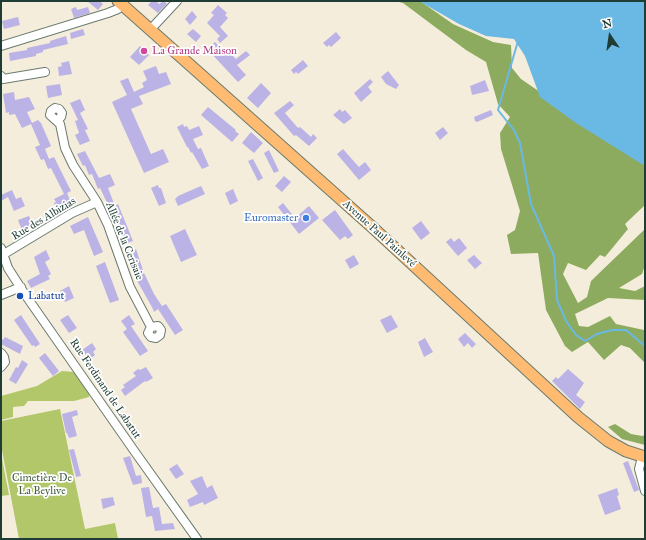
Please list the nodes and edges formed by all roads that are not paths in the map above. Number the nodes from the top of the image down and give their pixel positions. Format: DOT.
graph roads {
  1 [pos="177,1"];
  2 [pos="120,3"];
  3 [pos="150,30"];
  4 [pos="1,46"];
  5 [pos="45,72"];
  6 [pos="1,76"];
  7 [pos="57,120"];
  8 [pos="97,202"];
  9 [pos="2,251"];
  10 [pos="21,288"];
  11 [pos="1,295"];
  12 [pos="151,327"];
  13 [pos="1,353"];
  14 [pos="1,367"];
  15 [pos="643,457"];
  16 [pos="645,491"];
  17 [pos="197,539"];
  1 -- 3 [label="street"];
  2 -- 3 [label="main road, Avenue Paul Painlevé"];
  2 -- 4 [label="street"];
  3 -- 15 [label="main road, Avenue Paul Painlevé"];
  5 -- 6 [label="street"];
  7 -- 8 [label="street, Allée de la Cerisaie"];
  8 -- 9 [label="street, Rue des Albizias"];
  8 -- 12 [label="street, Allée de la Cerisaie"];
  9 -- 10 [label="street, Rue Ferdinand de Labatut"];
  10 -- 11 [label="street"];
  10 -- 17 [label="street, Rue Ferdinand de Labatut"];
  13 -- 14 [label="street"];
  15 -- 16 [label="street"];
}
